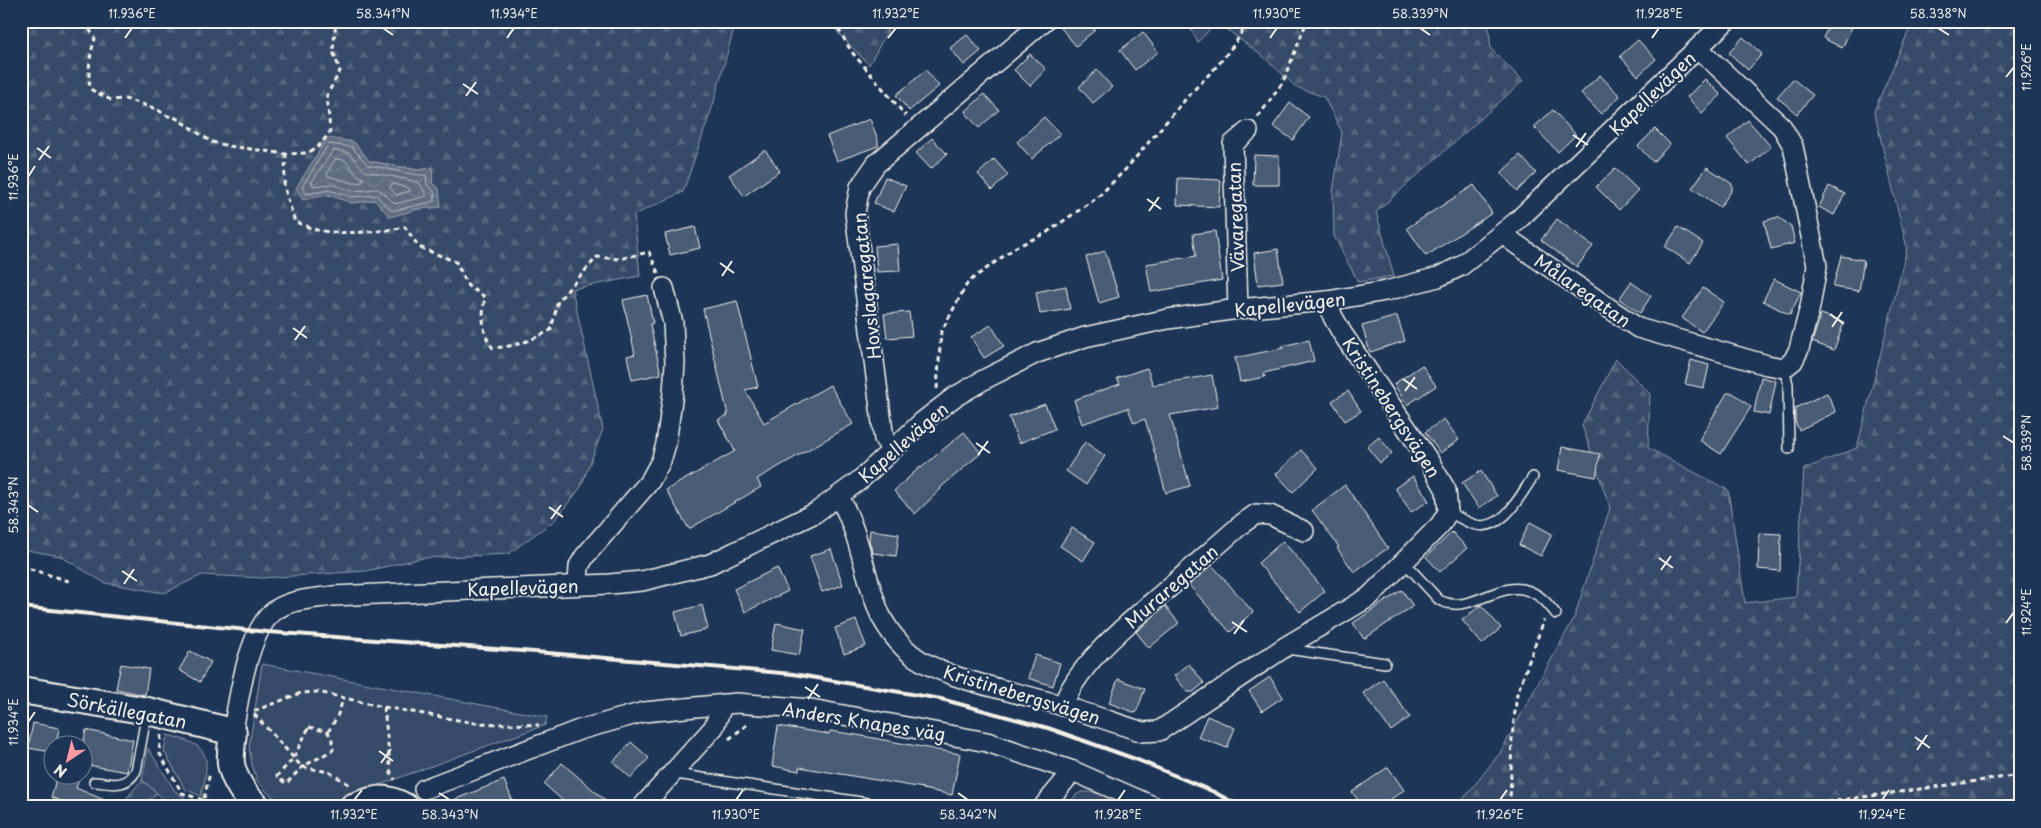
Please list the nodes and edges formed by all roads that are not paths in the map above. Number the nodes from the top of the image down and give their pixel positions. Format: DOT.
graph roads {
  1 [pos="1044,21"];
  2 [pos="1726,21"];
  3 [pos="1698,48"];
  4 [pos="1248,131"];
  5 [pos="1505,233"];
  6 [pos="664,288"];
  7 [pos="1327,301"];
  8 [pos="1238,309"];
  9 [pos="1784,368"];
  10 [pos="892,449"];
  11 [pos="1789,449"];
  12 [pos="1533,477"];
  13 [pos="840,496"];
  14 [pos="1448,512"];
  15 [pos="1304,531"];
  16 [pos="1405,563"];
  17 [pos="578,584"];
  18 [pos="1556,614"];
  19 [pos="1285,647"];
  20 [pos="1385,663"];
  21 [pos="21,690"];
  22 [pos="723,704"];
  23 [pos="1063,706"];
  24 [pos="155,720"];
  25 [pos="233,732"];
  26 [pos="1073,771"];
  27 [pos="676,774"];
  28 [pos="94,782"];
  29 [pos="424,789"];
  30 [pos="353,798"];
  31 [pos="249,804"];
  32 [pos="1047,805"];
  33 [pos="405,807"];
  34 [pos="642,807"];
  35 [pos="894,807"];
  36 [pos="1155,807"];
  1 -- 10 [label="street, Hovslagaregatan"];
  2 -- 3 [label="street, Kapellevägen"];
  3 -- 5 [label="street, Kapellevägen"];
  3 -- 9 [label="street"];
  4 -- 8 [label="street, Vävaregatan"];
  5 -- 7 [label="street, Kapellevägen"];
  5 -- 9 [label="street, Målaregatan"];
  6 -- 17 [label="street"];
  7 -- 8 [label="street, Kapellevägen"];
  7 -- 14 [label="street, Kristinebergsvägen"];
  8 -- 10 [label="street, Kapellevägen"];
  9 -- 11 [label="lane"];
  10 -- 13 [label="street, Kapellevägen"];
  12 -- 14 [label="lane"];
  13 -- 17 [label="street, Kapellevägen"];
  13 -- 23 [label="street, Kristinebergsvägen"];
  14 -- 16 [label="street, Kristinebergsvägen"];
  15 -- 23 [label="street, Muraregatan"];
  16 -- 18 [label="lane"];
  16 -- 19 [label="street, Kristinebergsvägen"];
  17 -- 25 [label="street, Kapellevägen"];
  19 -- 20 [label="lane"];
  19 -- 23 [label="street, Kristinebergsvägen"];
  21 -- 24 [label="street, Sörkällegatan"];
  22 -- 26 [label="street, Anders Knapes väg"];
  22 -- 29 [label="street, Anders Knapes väg"];
  22 -- 34 [label="street"];
  24 -- 25 [label="street, Sörkällegatan"];
  24 -- 28 [label="lane"];
  25 -- 31 [label="street"];
  26 -- 32 [label="street"];
  26 -- 36 [label="street, Anders Knapes väg"];
  27 -- 35 [label="lane"];
  30 -- 33 [label="street"];
}
